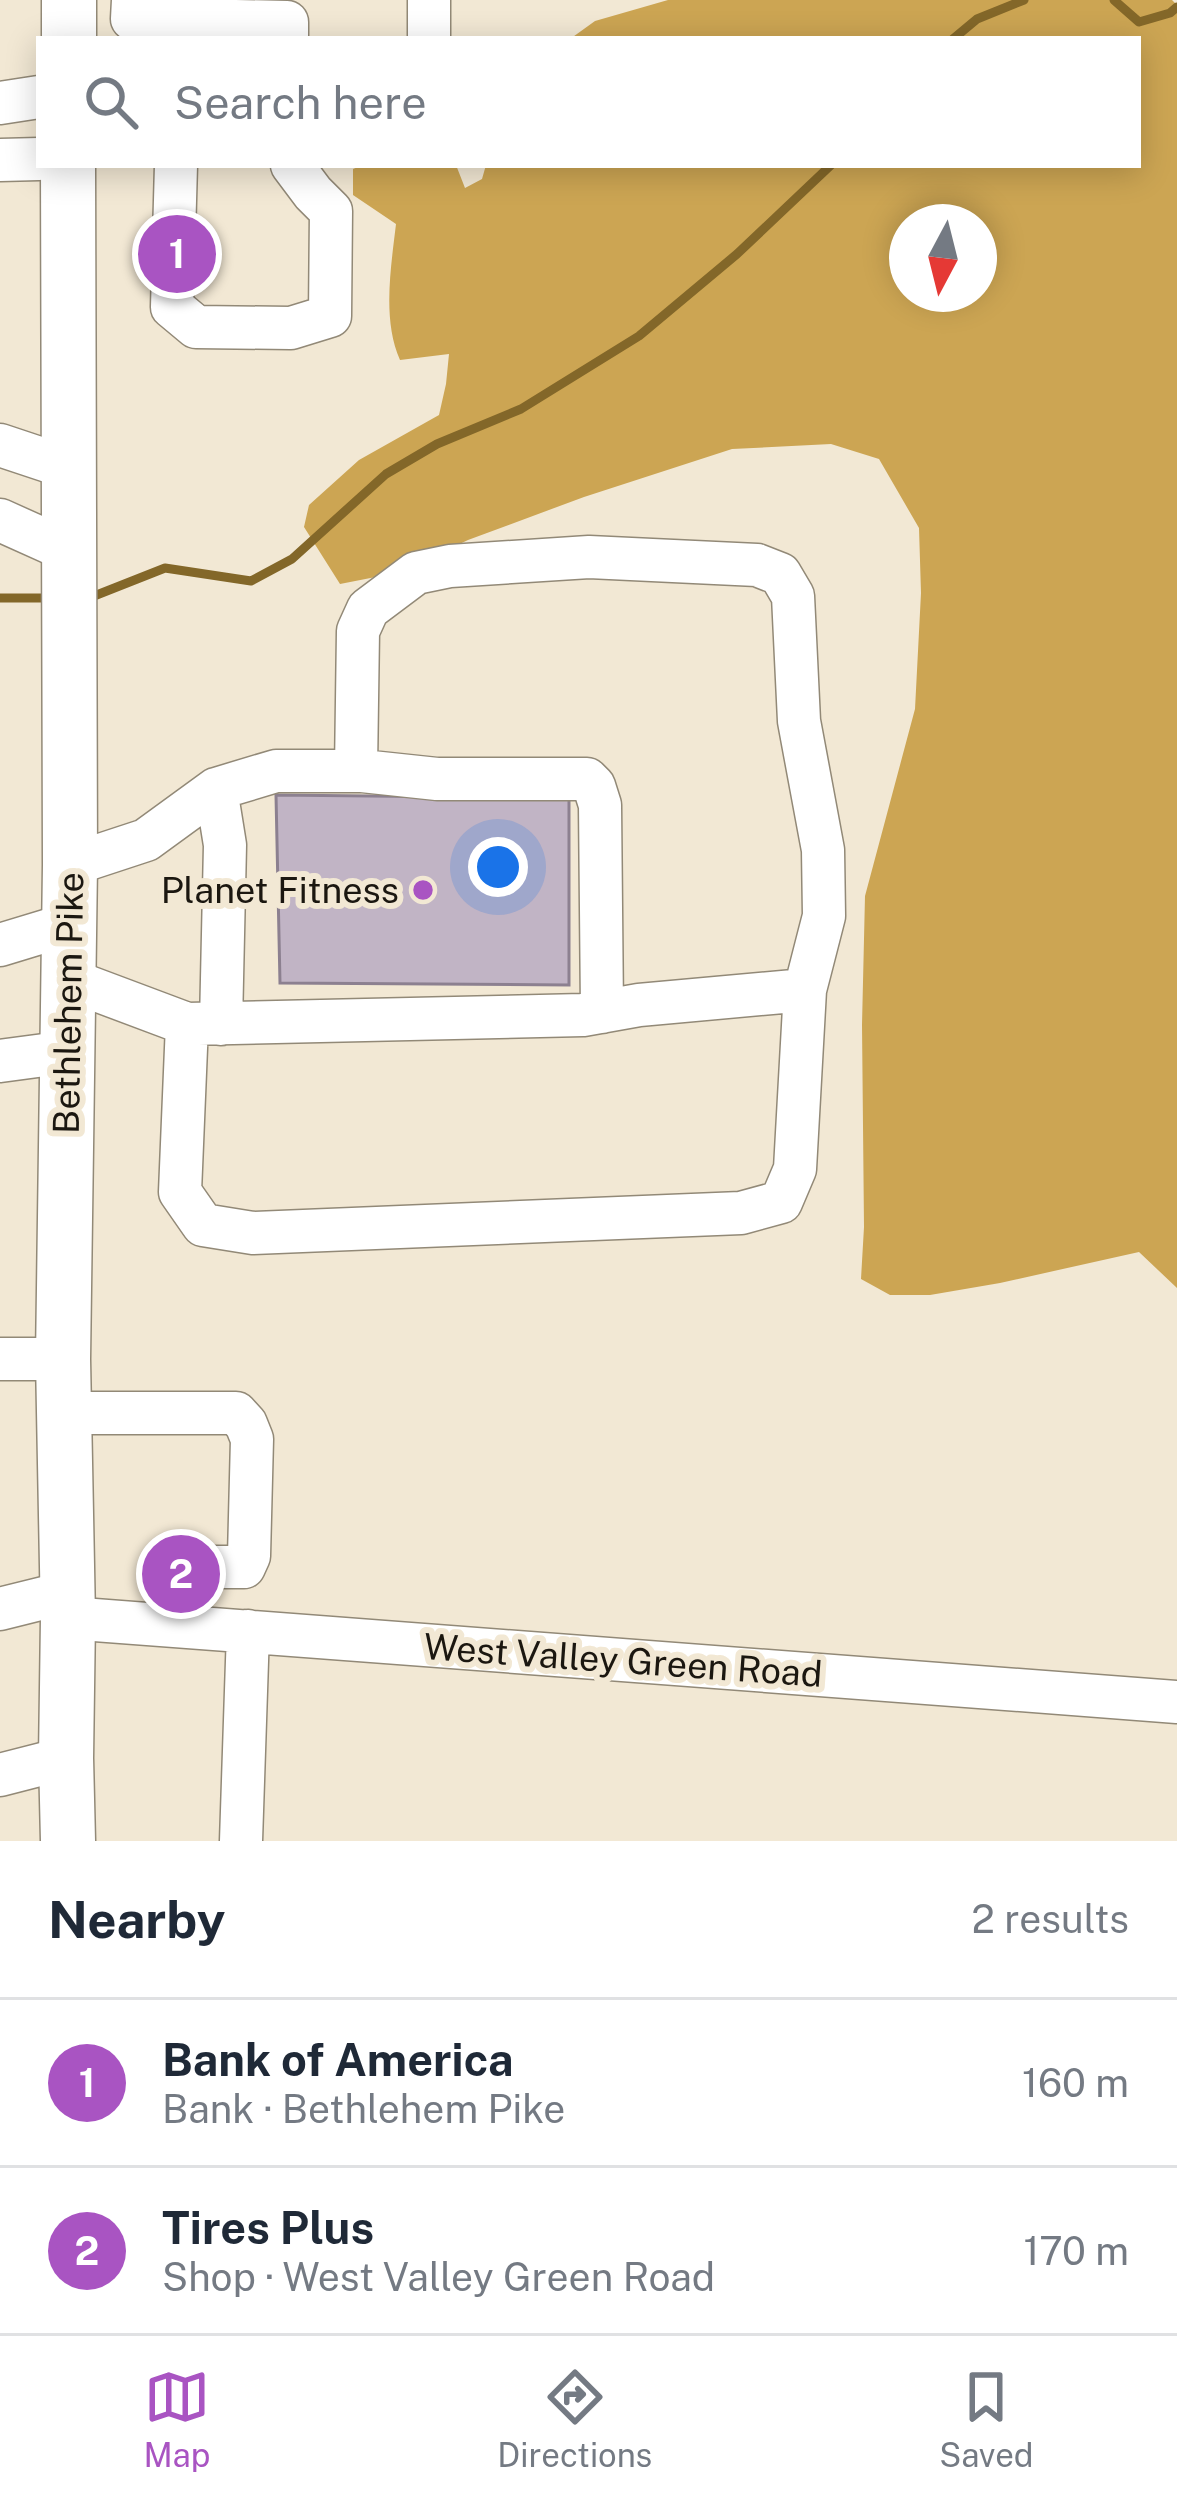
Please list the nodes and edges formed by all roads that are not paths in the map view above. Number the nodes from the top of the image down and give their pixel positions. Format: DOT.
graph roads {
  1 [pos="69,0"];
  2 [pos="133,0"];
  3 [pos="429,0"];
  4 [pos="289,20"];
  5 [pos="68,36"];
  6 [pos="429,36"];
  7 [pos="36,98"];
  8 [pos="0,103"];
  9 [pos="36,159"];
  10 [pos="0,160"];
  11 [pos="68,168"];
  12 [pos="176,168"];
  13 [pos="294,168"];
  14 [pos="0,445"];
  15 [pos="69,468"];
  16 [pos="0,520"];
  17 [pos="69,550"];
  18 [pos="356,770"];
  19 [pos="216,789"];
  20 [pos="70,865"];
  21 [pos="69,924"];
  22 [pos="0,945"];
  23 [pos="67,979"];
  24 [pos="805,990"];
  25 [pos="602,1012"];
  26 [pos="204,1024"];
  27 [pos="67,1052"];
  28 [pos="0,1061"];
  29 [pos="0,1359"];
  30 [pos="63,1359"];
  31 [pos="64,1413"];
  32 [pos="193,1567"];
  33 [pos="68,1605"];
  34 [pos="0,1609"];
  35 [pos="248,1631"];
  36 [pos="1177,1702"];
  37 [pos="66,1758"];
  38 [pos="0,1775"];
  39 [pos="68,1841"];
  40 [pos="241,1841"];
  1 -- 5 [label="main road"];
  2 -- 4 [label="street"];
  3 -- 6 [label="street"];
  7 -- 8 [label="street"];
  9 -- 10 [label="street"];
  11 -- 15 [label="main road, Bethlehem Pike"];
  12 -- 13 [label="street"];
  14 -- 15 [label="street"];
  15 -- 17 [label="main road, Bethlehem Pike"];
  16 -- 17 [label="street"];
  17 -- 20 [label="main road, Bethlehem Pike"];
  18 -- 19 [label="street"];
  18 -- 24 [label="street"];
  18 -- 25 [label="street"];
  19 -- 20 [label="street"];
  19 -- 26 [label="street"];
  20 -- 21 [label="main road, Bethlehem Pike"];
  21 -- 22 [label="street"];
  21 -- 23 [label="main road, Bethlehem Pike"];
  23 -- 26 [label="street"];
  23 -- 27 [label="main road, Bethlehem Pike"];
  24 -- 25 [label="street"];
  24 -- 26 [label="street"];
  25 -- 26 [label="street"];
  27 -- 28 [label="street"];
  27 -- 30 [label="main road, Bethlehem Pike"];
  29 -- 30 [label="street"];
  30 -- 31 [label="main road, Bethlehem Pike"];
  31 -- 32 [label="street"];
  31 -- 33 [label="main road, Bethlehem Pike"];
  33 -- 34 [label="street, West Valley Green Road"];
  33 -- 35 [label="street, West Valley Green Road"];
  33 -- 37 [label="main road, Bethlehem Pike"];
  35 -- 36 [label="street, West Valley Green Road"];
  35 -- 40 [label="street"];
  37 -- 38 [label="street"];
  37 -- 39 [label="main road, Bethlehem Pike"];
}
